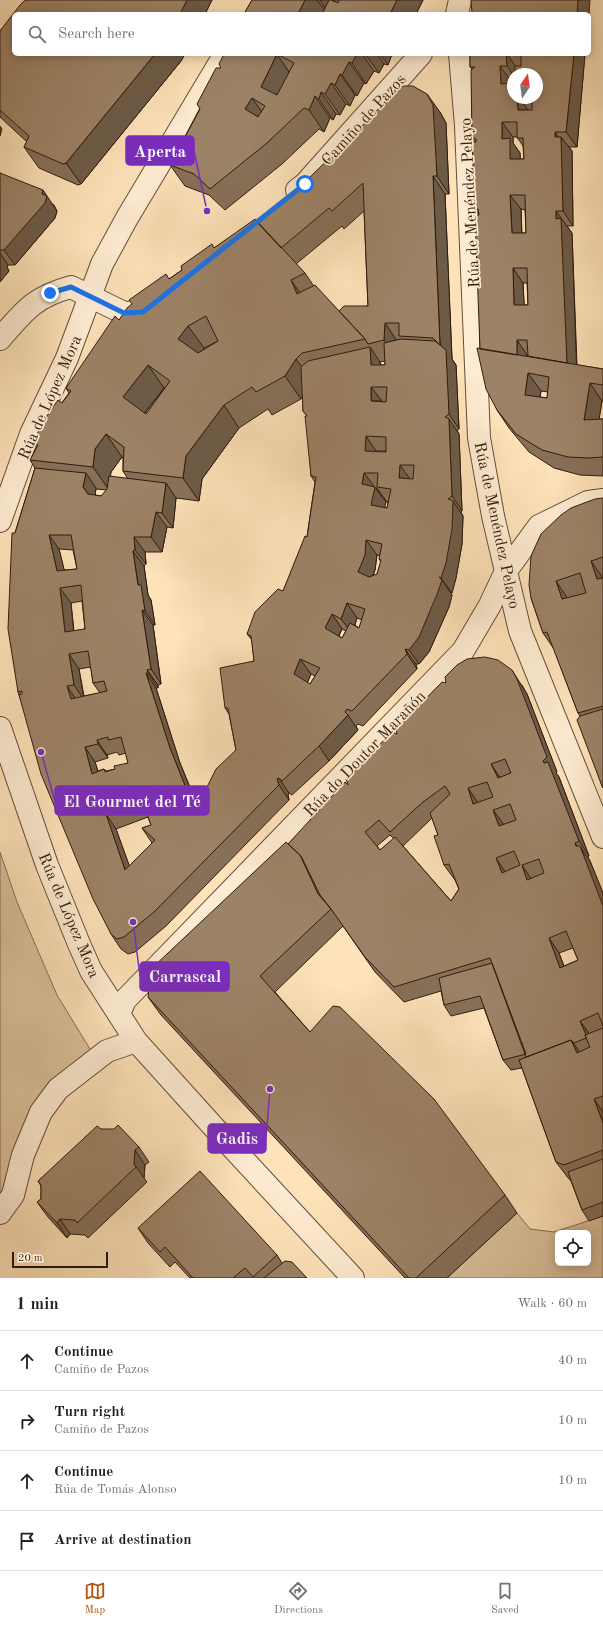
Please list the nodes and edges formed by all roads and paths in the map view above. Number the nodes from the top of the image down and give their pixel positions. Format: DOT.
graph roads {
  1 [pos="460,0"];
  2 [pos="457,12"];
  3 [pos="224,56"];
  4 [pos="419,56"];
  5 [pos="460,56"];
  6 [pos="280,203"];
  7 [pos="91,296"];
  8 [pos="164,297"];
  9 [pos="0,339"];
  10 [pos="603,500"];
  11 [pos="0,521"];
  12 [pos="506,571"];
  13 [pos="0,728"];
  14 [pos="603,836"];
  15 [pos="119,1014"];
  16 [pos="136,1040"];
  17 [pos="0,1213"];
  18 [pos="353,1278"];
  1 -- 2 [label="street"];
  3 -- 7 [label="street, Rúa de López Mora"];
  4 -- 6 [label="street, Camiño de Pazos"];
  5 -- 12 [label="street, Rúa de Menéndez Pelayo"];
  7 -- 8 [label="street"];
  7 -- 9 [label="street"];
  7 -- 11 [label="street, Rúa de López Mora"];
  10 -- 12 [label="street, Rúa do Doutor Marañón"];
  12 -- 14 [label="street, Rúa de Menéndez Pelayo"];
  12 -- 15 [label="street, Rúa do Doutor Marañón"];
  13 -- 15 [label="street, Rúa de López Mora"];
  15 -- 16 [label="street, Rúa de López Mora"];
  16 -- 17 [label="street"];
  16 -- 18 [label="street, Rúa de López Mora"];
}
